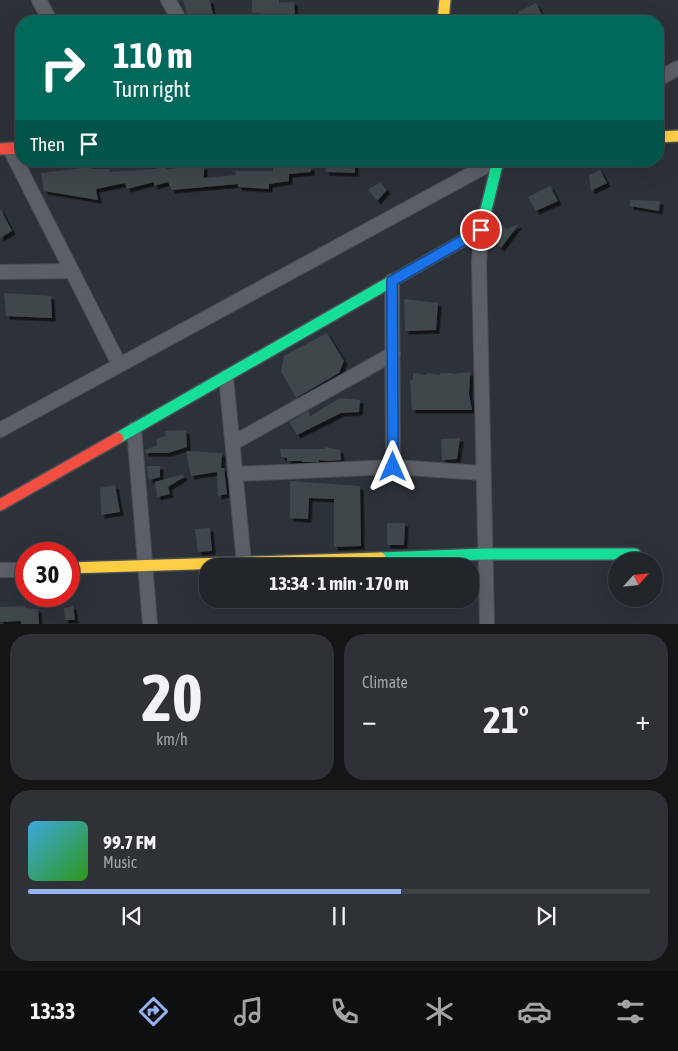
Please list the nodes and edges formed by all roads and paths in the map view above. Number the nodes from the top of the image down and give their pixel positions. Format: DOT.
graph roads {
  1 [pos="39,0"];
  2 [pos="168,0"];
  3 [pos="445,0"];
  4 [pos="47,15"];
  5 [pos="177,15"];
  6 [pos="444,15"];
  7 [pos="678,68"];
  8 [pos="664,76"];
  9 [pos="678,136"];
  10 [pos="664,137"];
  11 [pos="19,167"];
  12 [pos="486,167"];
  13 [pos="496,167"];
  14 [pos="481,230"];
  15 [pos="72,271"];
  16 [pos="0,272"];
  17 [pos="392,281"];
  18 [pos="392,354"];
  19 [pos="119,364"];
  20 [pos="226,377"];
  21 [pos="134,429"];
  22 [pos="0,430"];
  23 [pos="233,443"];
  24 [pos="393,467"];
  25 [pos="483,473"];
  26 [pos="235,474"];
  27 [pos="0,506"];
  28 [pos="485,554"];
  29 [pos="608,554"];
  30 [pos="243,558"];
  31 [pos="378,558"];
  32 [pos="199,564"];
  33 [pos="146,566"];
  34 [pos="80,568"];
  35 [pos="0,570"];
  36 [pos="15,570"];
  37 [pos="150,624"];
  38 [pos="487,624"];
  1 -- 4 [label="street"];
  2 -- 5 [label="street"];
  3 -- 6 [label="street"];
  7 -- 8 [label="street"];
  9 -- 10 [label="street"];
  11 -- 15 [label="street"];
  12 -- 19 [label="street"];
  13 -- 14 [label="street"];
  14 -- 17 [label="street"];
  14 -- 25 [label="street"];
  15 -- 16 [label="street"];
  15 -- 19 [label="street"];
  17 -- 18 [label="street"];
  17 -- 20 [label="street"];
  18 -- 23 [label="street"];
  18 -- 24 [label="street"];
  19 -- 22 [label="street"];
  20 -- 21 [label="street"];
  20 -- 23 [label="street"];
  21 -- 27 [label="street"];
  21 -- 33 [label="street"];
  23 -- 26 [label="street"];
  24 -- 25 [label="street"];
  24 -- 26 [label="street"];
  25 -- 28 [label="street"];
  26 -- 30 [label="street"];
  28 -- 29 [label="street"];
  28 -- 31 [label="street"];
  28 -- 38 [label="street"];
  32 -- 33 [label="street"];
  33 -- 34 [label="street"];
  33 -- 37 [label="street"];
  35 -- 36 [label="street"];
}
